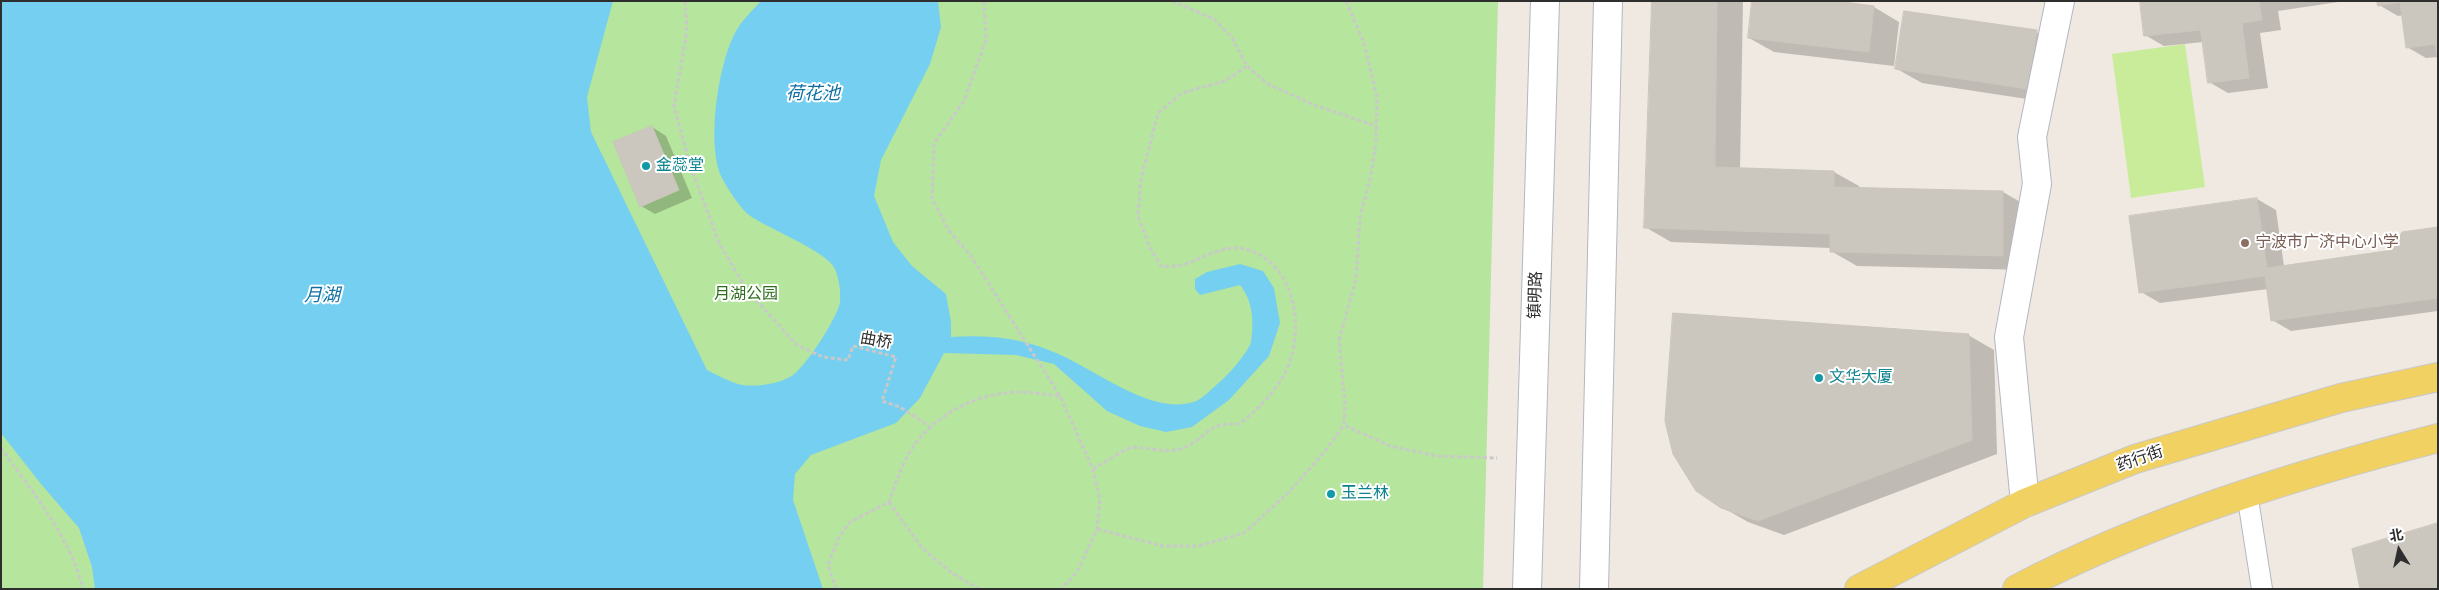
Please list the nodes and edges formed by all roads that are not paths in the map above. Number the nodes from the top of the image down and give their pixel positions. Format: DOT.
graph roads {
  1 [pos="1545,1"];
  2 [pos="1608,1"];
  3 [pos="2060,1"];
  4 [pos="2438,377"];
  5 [pos="2438,438"];
  6 [pos="2247,493"];
  7 [pos="2025,503"];
  8 [pos="1527,589"];
  9 [pos="1594,589"];
  10 [pos="1859,589"];
  11 [pos="2017,589"];
  12 [pos="2262,589"];
  1 -- 8 [label="main road, 镇明路"];
  2 -- 9 [label="main road"];
  3 -- 7 [label="main road"];
  4 -- 7 [label="main road, 药行街"];
  5 -- 6 [label="main road"];
  6 -- 11 [label="main road"];
  6 -- 12 [label="lane"];
  7 -- 10 [label="main road, 药行街"];
}
